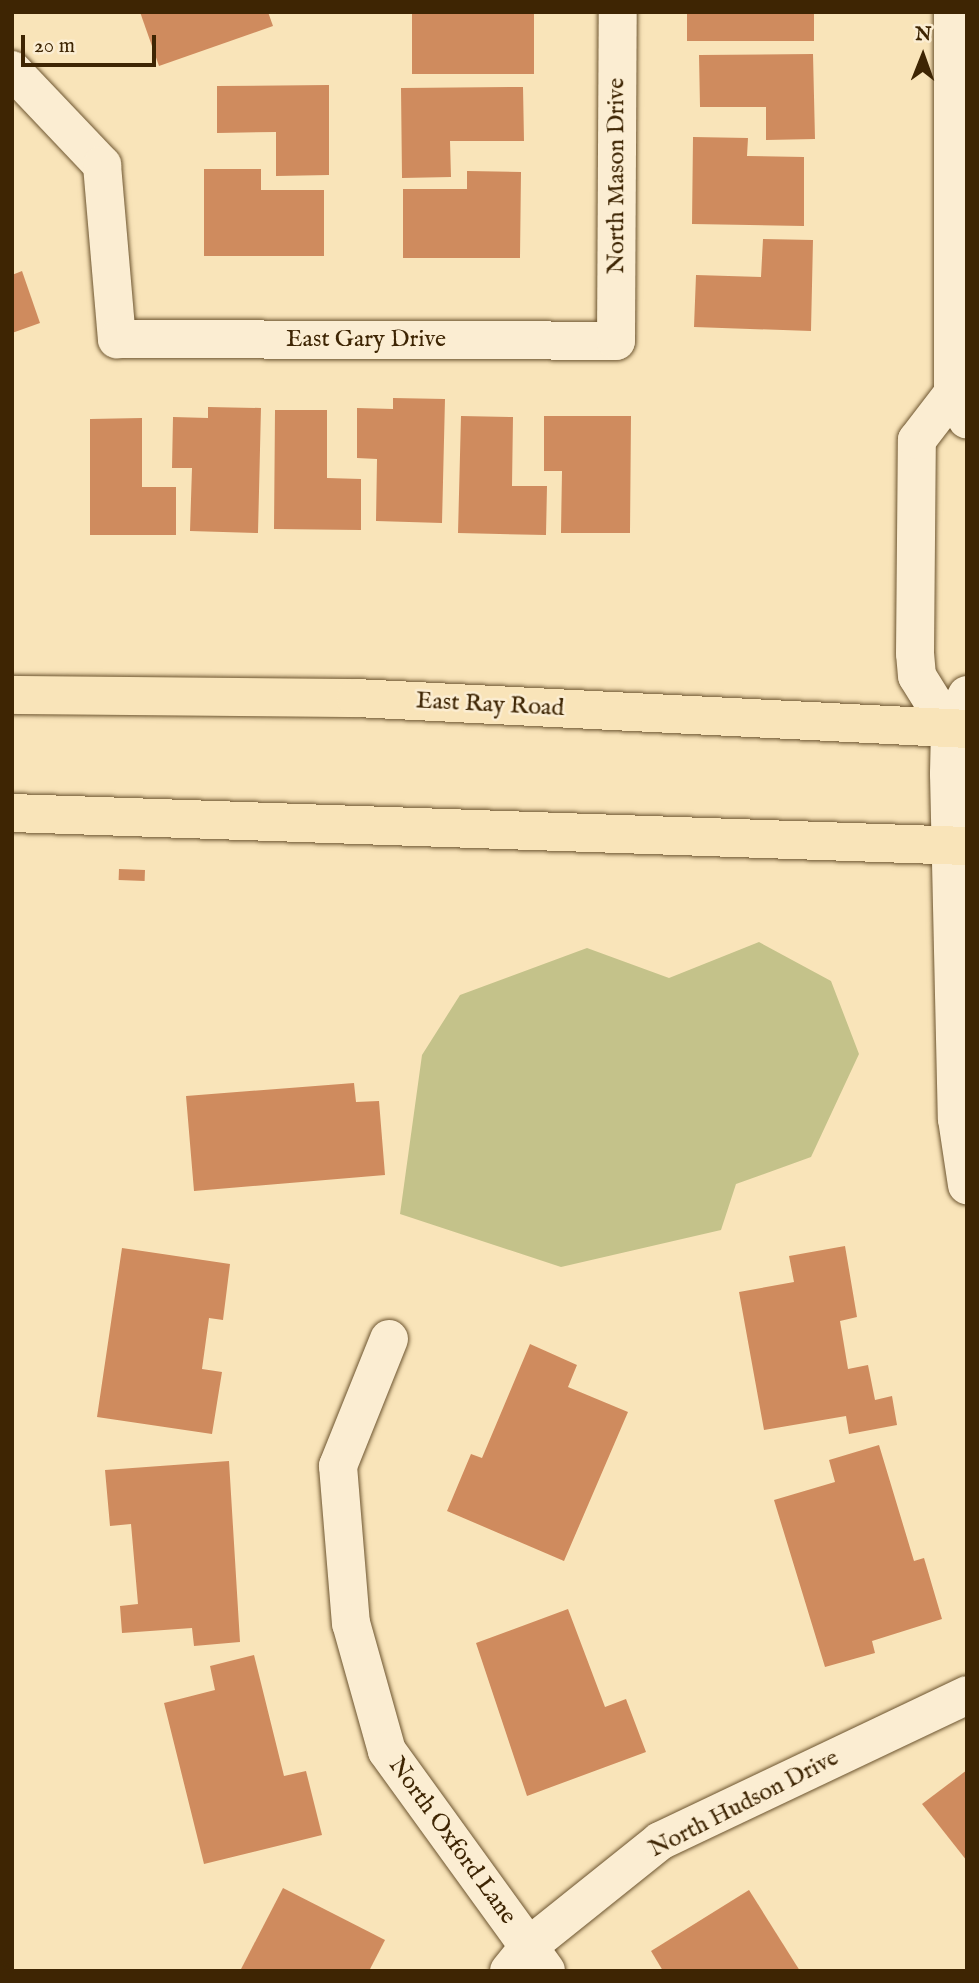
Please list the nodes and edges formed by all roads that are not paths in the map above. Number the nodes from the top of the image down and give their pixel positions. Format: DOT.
graph roads {
  1 [pos="618,12"];
  2 [pos="953,12"];
  3 [pos="12,70"];
  4 [pos="615,341"];
  5 [pos="960,406"];
  6 [pos="12,695"];
  7 [pos="967,695"];
  8 [pos="958,729"];
  9 [pos="12,813"];
  10 [pos="958,846"];
  11 [pos="967,1185"];
  12 [pos="389,1339"];
  13 [pos="967,1695"];
  14 [pos="528,1962"];
  1 -- 4 [label="street, North Mason Drive"];
  2 -- 5 [label="street"];
  3 -- 4 [label="street, East Gary Drive"];
  5 -- 8 [label="street"];
  6 -- 8 [label="main road, East Ray Road"];
  7 -- 8 [label="street"];
  8 -- 10 [label="street"];
  9 -- 10 [label="main road"];
  10 -- 11 [label="street"];
  12 -- 14 [label="street, North Oxford Lane"];
  13 -- 14 [label="street, North Hudson Drive"];
}
